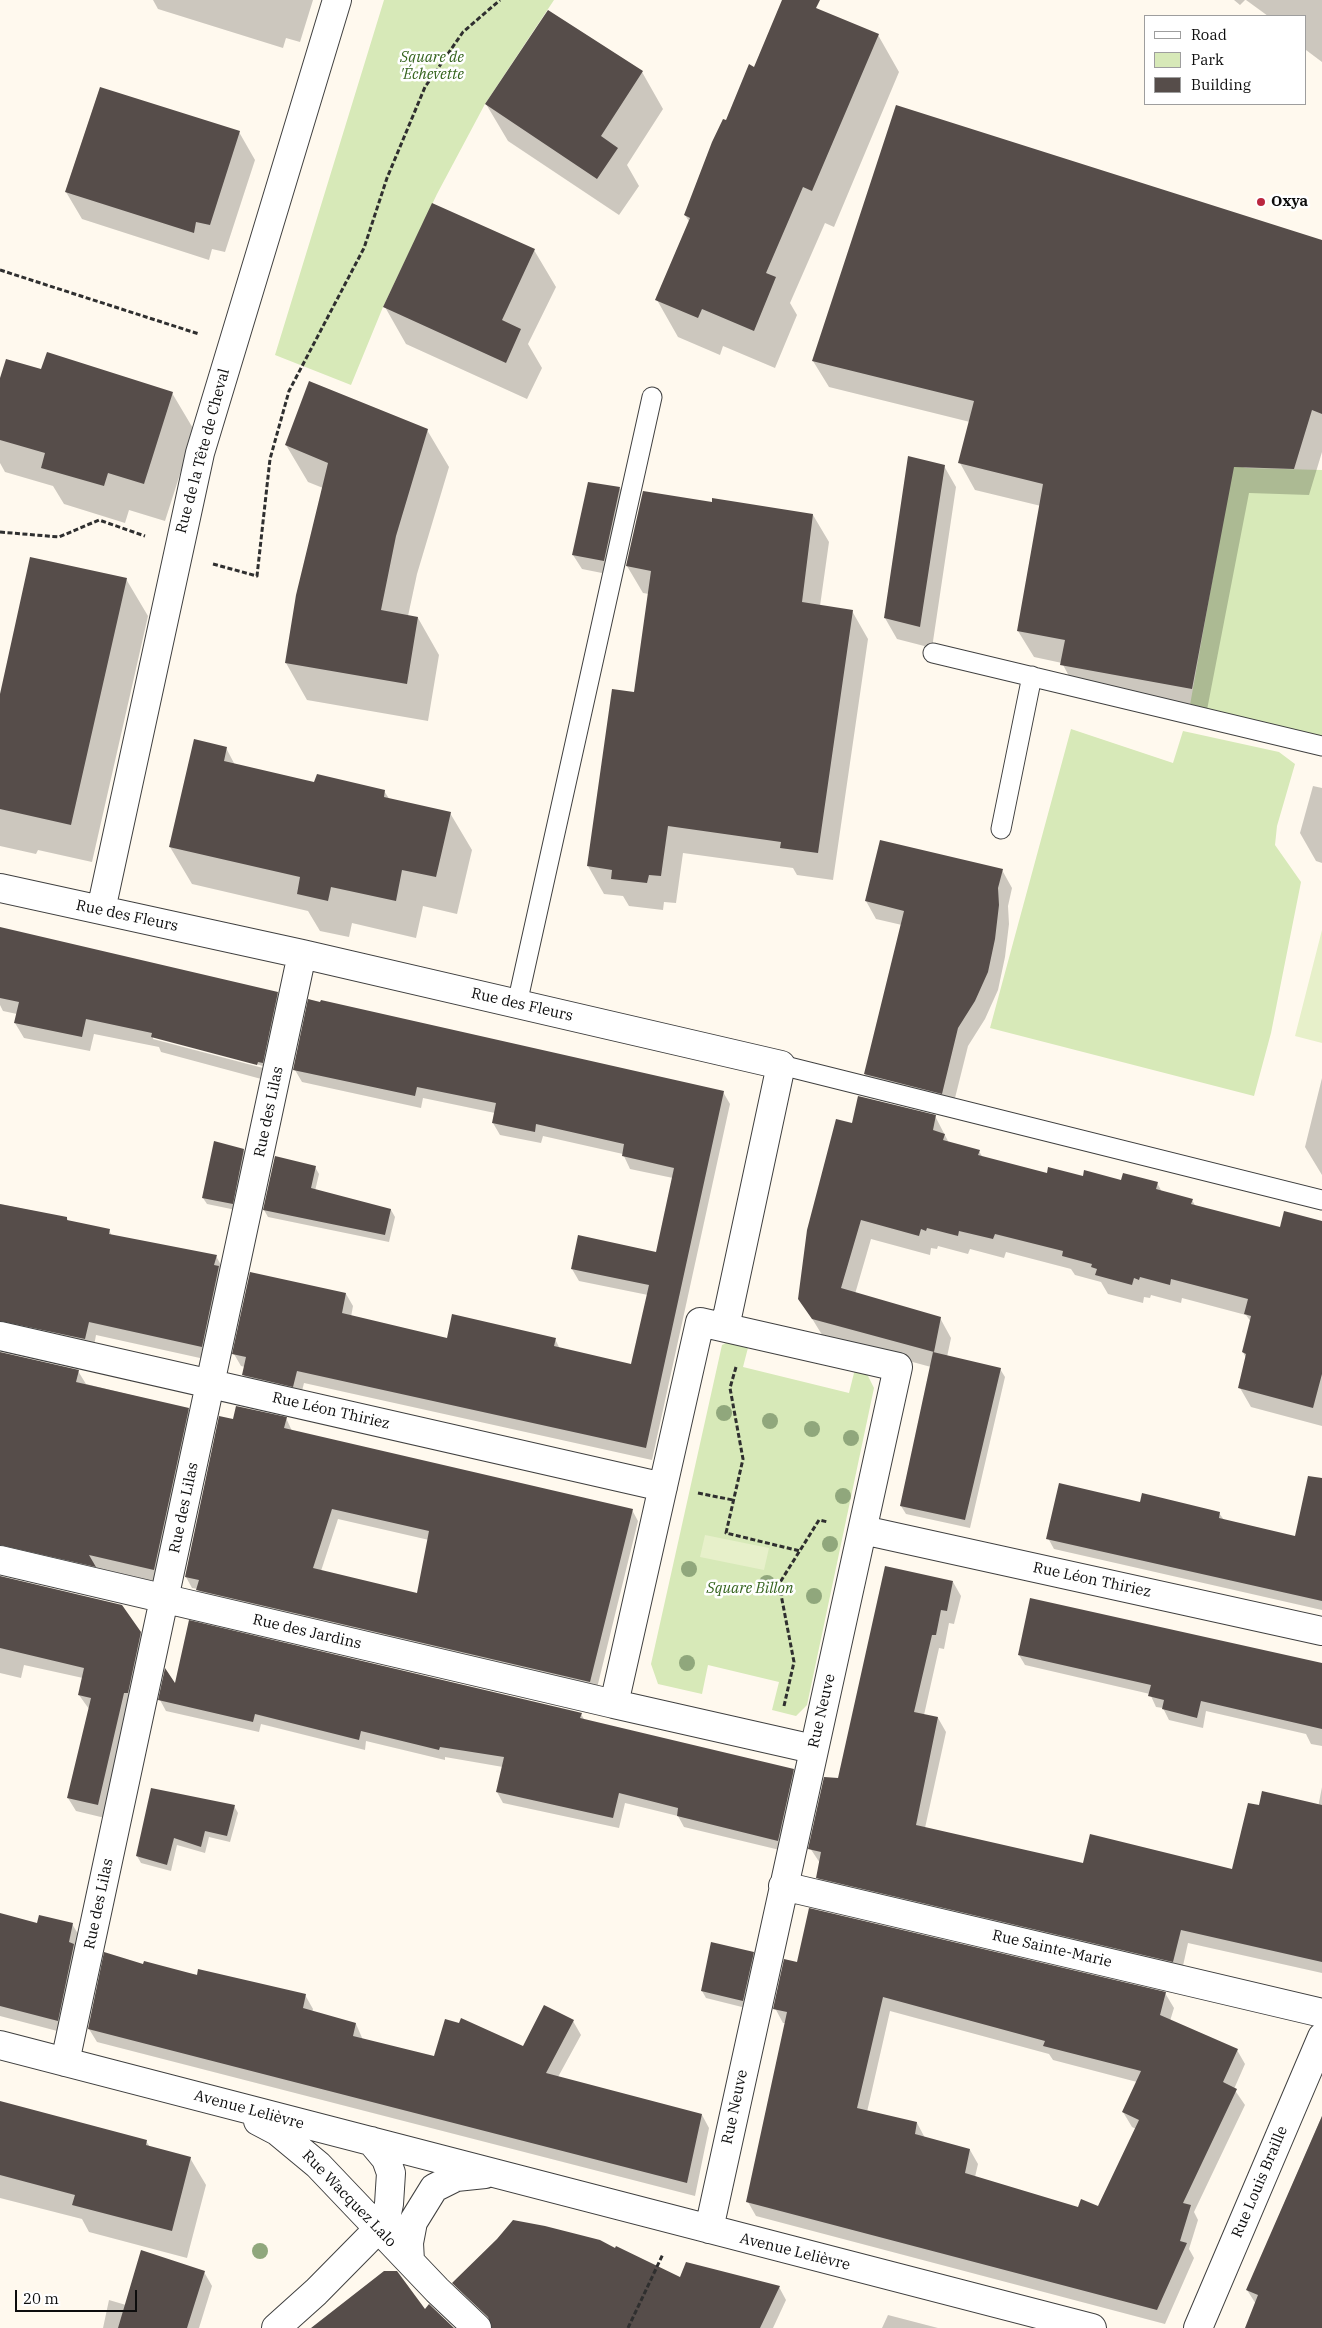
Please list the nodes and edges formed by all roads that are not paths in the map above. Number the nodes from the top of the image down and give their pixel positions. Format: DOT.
graph roads {
  1 [pos="337,0"];
  2 [pos="652,397"];
  3 [pos="933,653"];
  4 [pos="1032,676"];
  5 [pos="1322,746"];
  6 [pos="1002,829"];
  7 [pos="0,888"];
  8 [pos="100,910"];
  9 [pos="302,954"];
  10 [pos="517,1004"];
  11 [pos="781,1065"];
  12 [pos="1322,1200"];
  13 [pos="735,1330"];
  14 [pos="0,1336"];
  15 [pos="211,1384"];
  16 [pos="663,1487"];
  17 [pos="862,1530"];
  18 [pos="0,1560"];
  19 [pos="164,1598"];
  20 [pos="1322,1631"];
  21 [pos="614,1704"];
  22 [pos="813,1749"];
  23 [pos="783,1886"];
  24 [pos="1322,2013"];
  25 [pos="1322,2037"];
  26 [pos="0,2045"];
  27 [pos="65,2062"];
  28 [pos="202,2097"];
  29 [pos="371,2141"];
  30 [pos="499,2173"];
  31 [pos="380,2229"];
  32 [pos="709,2229"];
  33 [pos="410,2262"];
  34 [pos="276,2328"];
  35 [pos="477,2328"];
  36 [pos="1092,2328"];
  37 [pos="1198,2328"];
  1 -- 8 [label="street, Rue de la Tête de Cheval"];
  2 -- 10 [label="lane"];
  3 -- 4 [label="lane"];
  4 -- 5 [label="lane"];
  4 -- 6 [label="lane"];
  7 -- 8 [label="street, Rue des Fleurs"];
  8 -- 9 [label="street, Rue des Fleurs"];
  9 -- 10 [label="street, Rue des Fleurs"];
  9 -- 15 [label="street, Rue des Lilas"];
  10 -- 11 [label="street, Rue des Fleurs"];
  11 -- 12 [label="lane"];
  11 -- 13 [label="street"];
  13 -- 16 [label="street"];
  13 -- 17 [label="street, Rue Neuve"];
  14 -- 15 [label="street, Rue Léon Thiriez"];
  15 -- 16 [label="street, Rue Léon Thiriez"];
  15 -- 19 [label="street, Rue des Lilas"];
  16 -- 21 [label="street"];
  17 -- 20 [label="street, Rue Léon Thiriez"];
  17 -- 22 [label="street, Rue Neuve"];
  18 -- 19 [label="street, Rue des Jardins"];
  19 -- 21 [label="street, Rue des Jardins"];
  19 -- 27 [label="street, Rue des Lilas"];
  21 -- 22 [label="street"];
  22 -- 23 [label="street, Rue Neuve"];
  23 -- 24 [label="street, Rue Sainte-Marie"];
  23 -- 32 [label="street, Rue Neuve"];
  25 -- 37 [label="street, Rue Louis Braille"];
  26 -- 27 [label="street, Avenue Lelièvre"];
  27 -- 28 [label="street, Avenue Lelièvre"];
  28 -- 29 [label="street, Avenue Lelièvre"];
  28 -- 31 [label="street, Rue Wacquez Lalo"];
  29 -- 30 [label="street, Avenue Lelièvre"];
  29 -- 31 [label="street"];
  30 -- 32 [label="street, Avenue Lelièvre"];
  30 -- 33 [label="street, Avenue Lelièvre"];
  31 -- 33 [label="street, Rue Wacquez Lalo"];
  31 -- 34 [label="street"];
  32 -- 36 [label="street, Avenue Lelièvre"];
  33 -- 35 [label="street, Rue Wacquez Lalo"];
}
